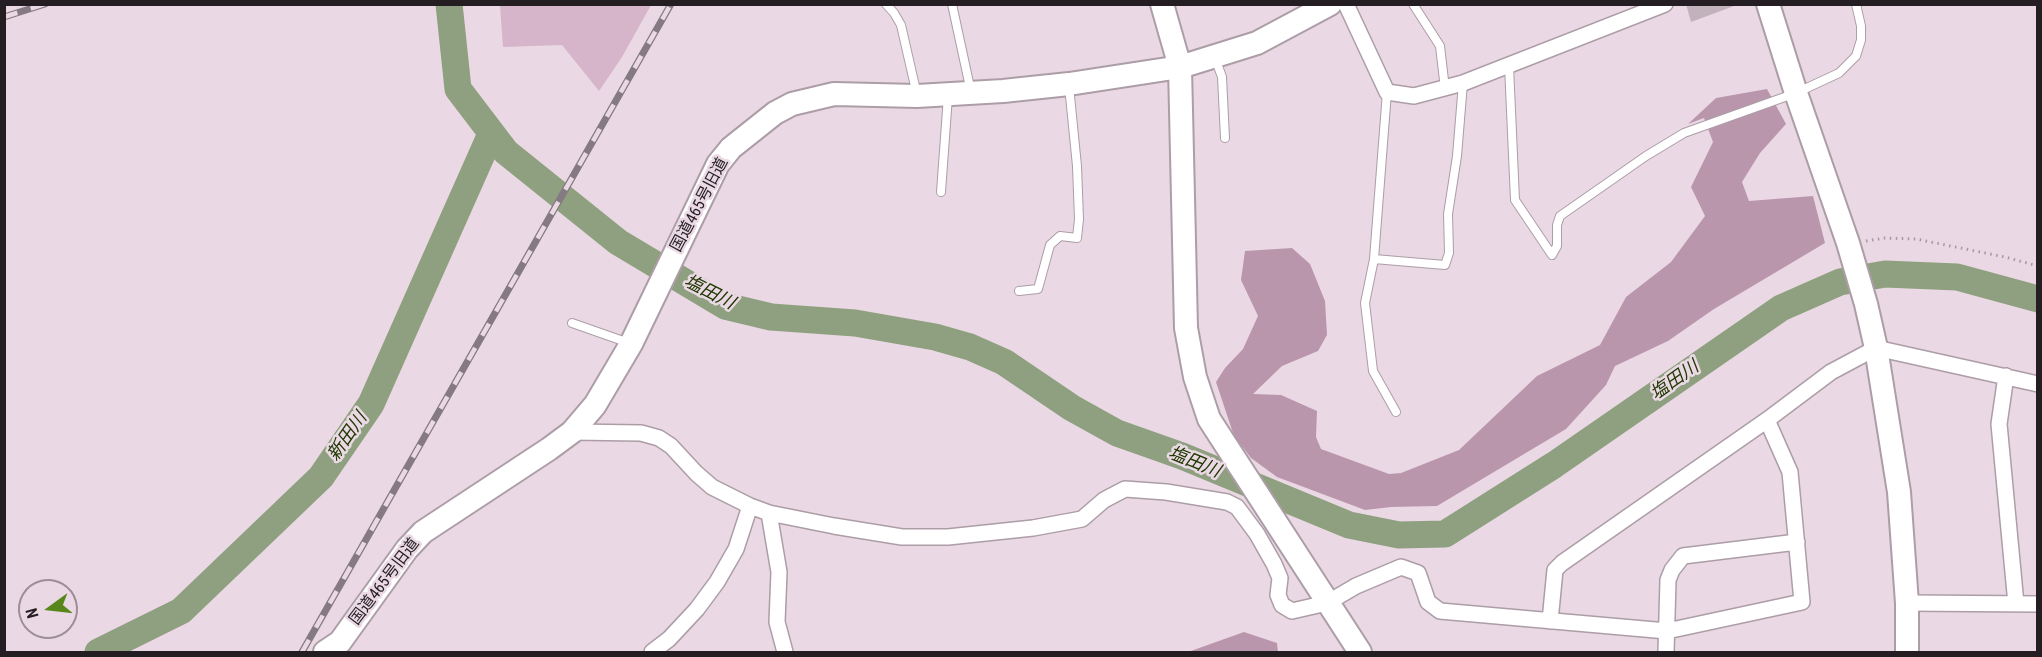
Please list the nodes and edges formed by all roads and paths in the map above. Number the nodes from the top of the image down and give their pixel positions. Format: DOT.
graph roads {
  1 [pos="886,4"];
  2 [pos="952,4"];
  3 [pos="1162,4"];
  4 [pos="1330,4"];
  5 [pos="1346,4"];
  6 [pos="1413,4"];
  7 [pos="1665,4"];
  8 [pos="1768,4"];
  9 [pos="1856,4"];
  10 [pos="1215,56"];
  11 [pos="1509,66"];
  12 [pos="1180,67"];
  13 [pos="1463,83"];
  14 [pos="1068,84"];
  15 [pos="1445,89"];
  16 [pos="1387,92"];
  17 [pos="971,93"];
  18 [pos="1796,93"];
  19 [pos="948,94"];
  20 [pos="917,96"];
  21 [pos="1225,138"];
  22 [pos="941,192"];
  23 [pos="1848,243"];
  24 [pos="1374,259"];
  25 [pos="2037,266"];
  26 [pos="1019,291"];
  27 [pos="572,323"];
  28 [pos="631,344"];
  29 [pos="1876,348"];
  30 [pos="2006,376"];
  31 [pos="2037,384"];
  32 [pos="1396,412"];
  33 [pos="1767,420"];
  34 [pos="572,432"];
  35 [pos="750,506"];
  36 [pos="769,513"];
  37 [pos="1797,542"];
  38 [pos="1327,603"];
  39 [pos="1907,603"];
  40 [pos="2016,604"];
  41 [pos="2037,604"];
  42 [pos="1550,621"];
  43 [pos="1667,631"];
  44 [pos="325,652"];
  45 [pos="652,652"];
  46 [pos="785,652"];
  47 [pos="1360,652"];
  48 [pos="1666,652"];
  49 [pos="1907,652"];
  1 -- 20 [label="lane"];
  2 -- 17 [label="lane"];
  3 -- 12 [label="street"];
  4 -- 10 [label="street, 国道465号旧道"];
  5 -- 16 [label="street"];
  6 -- 15 [label="lane"];
  7 -- 11 [label="street"];
  8 -- 18 [label="street"];
  9 -- 18 [label="lane"];
  10 -- 12 [label="street, 国道465号旧道"];
  10 -- 21 [label="lane"];
  11 -- 13 [label="street"];
  11 -- 18 [label="lane"];
  12 -- 14 [label="street, 国道465号旧道"];
  12 -- 38 [label="street"];
  13 -- 15 [label="street"];
  13 -- 24 [label="lane"];
  14 -- 17 [label="street, 国道465号旧道"];
  14 -- 26 [label="lane"];
  15 -- 16 [label="street"];
  16 -- 24 [label="lane"];
  17 -- 19 [label="street, 国道465号旧道"];
  18 -- 23 [label="street"];
  19 -- 20 [label="street, 国道465号旧道"];
  19 -- 22 [label="lane"];
  20 -- 28 [label="street, 国道465号旧道"];
  23 -- 25 [label="path"];
  23 -- 29 [label="street"];
  24 -- 32 [label="lane"];
  27 -- 28 [label="lane"];
  28 -- 34 [label="street, 国道465号旧道"];
  29 -- 30 [label="street"];
  29 -- 33 [label="street"];
  29 -- 39 [label="street"];
  30 -- 31 [label="street"];
  30 -- 40 [label="street"];
  33 -- 37 [label="street"];
  33 -- 42 [label="street"];
  34 -- 35 [label="street"];
  34 -- 44 [label="street, 国道465号旧道"];
  35 -- 36 [label="street"];
  35 -- 45 [label="street"];
  36 -- 38 [label="street"];
  36 -- 46 [label="street"];
  37 -- 43 [label="street"];
  37 -- 43 [label="street"];
  38 -- 42 [label="street"];
  38 -- 47 [label="street"];
  39 -- 40 [label="street"];
  39 -- 49 [label="street"];
  40 -- 41 [label="street"];
  42 -- 43 [label="street"];
  43 -- 48 [label="street"];
}
